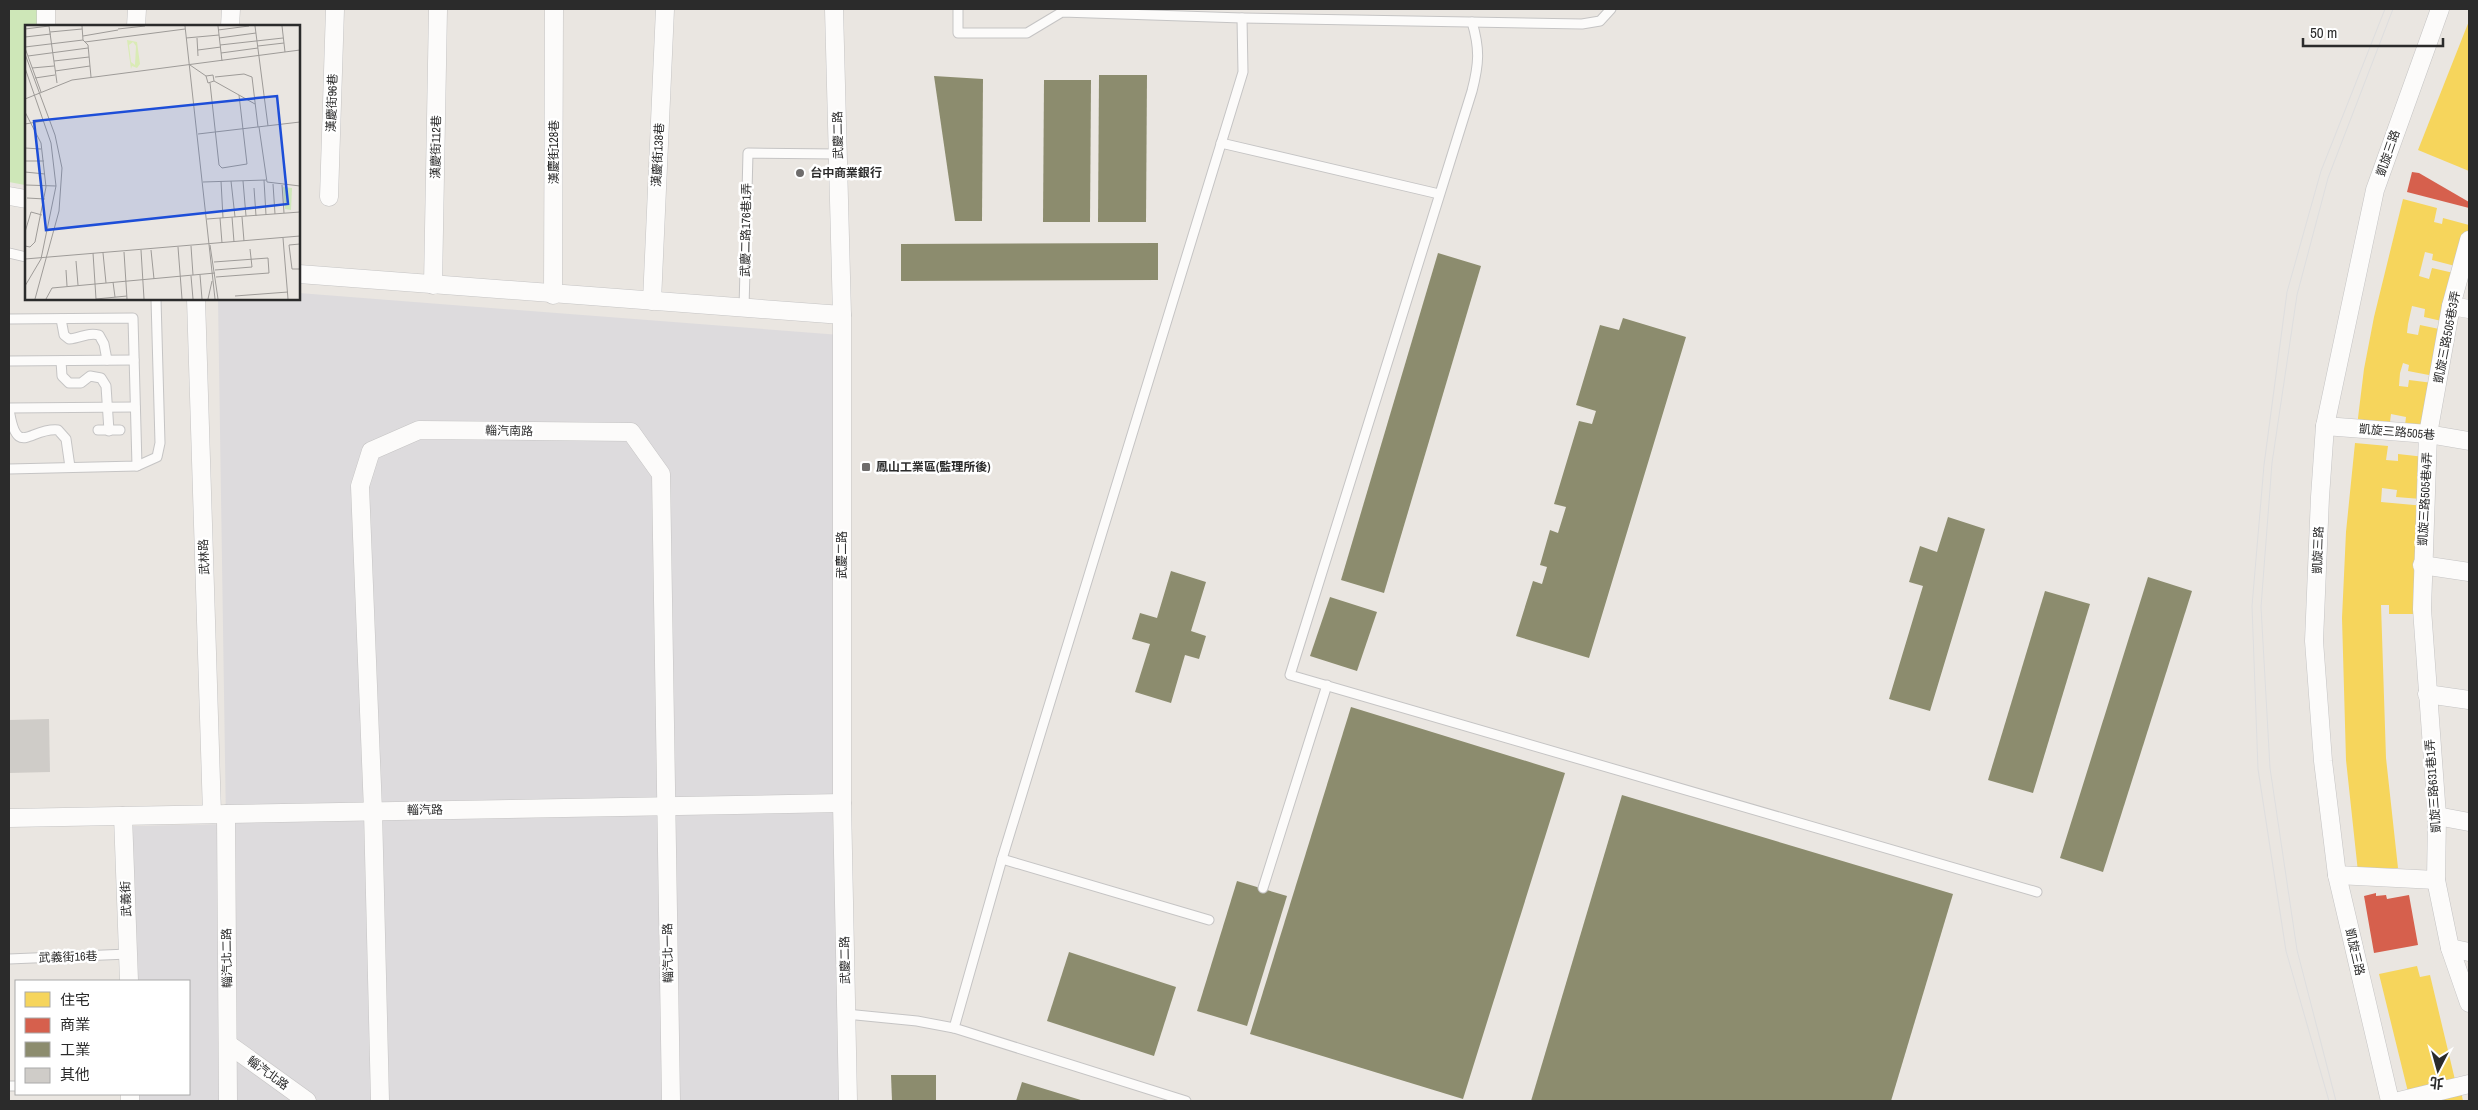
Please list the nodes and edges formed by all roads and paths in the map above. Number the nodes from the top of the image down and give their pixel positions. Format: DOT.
graph roads {
  1 [pos="46,9"];
  2 [pos="137,9"];
  3 [pos="231,9"];
  4 [pos="335,9"];
  5 [pos="438,9"];
  6 [pos="554,9"];
  7 [pos="665,9"];
  8 [pos="834,9"];
  9 [pos="958,9"];
  10 [pos="1611,9"];
  11 [pos="2440,9"];
  12 [pos="1242,18"];
  13 [pos="1472,22"];
  14 [pos="46,25"];
  15 [pos="136,25"];
  16 [pos="230,25"];
  17 [pos="1221,143"];
  18 [pos="838,154"];
  19 [pos="1440,194"];
  20 [pos="9,196"];
  21 [pos="329,197"];
  22 [pos="25,199"];
  23 [pos="2469,240"];
  24 [pos="9,253"];
  25 [pos="25,257"];
  26 [pos="300,274"];
  27 [pos="433,285"];
  28 [pos="553,295"];
  29 [pos="156,300"];
  30 [pos="196,300"];
  31 [pos="652,301"];
  32 [pos="2451,306"];
  33 [pos="744,308"];
  34 [pos="2469,309"];
  35 [pos="842,315"];
  36 [pos="61,319"];
  37 [pos="9,320"];
  38 [pos="106,360"];
  39 [pos="134,360"];
  40 [pos="61,361"];
  41 [pos="9,362"];
  42 [pos="108,407"];
  43 [pos="135,407"];
  44 [pos="9,408"];
  45 [pos="2325,426"];
  46 [pos="98,430"];
  47 [pos="109,430"];
  48 [pos="120,430"];
  49 [pos="2428,434"];
  50 [pos="2469,441"];
  51 [pos="137,466"];
  52 [pos="70,467"];
  53 [pos="9,469"];
  54 [pos="2422,565"];
  55 [pos="2469,572"];
  56 [pos="1327,685"];
  57 [pos="2427,694"];
  58 [pos="2469,700"];
  59 [pos="842,803"];
  60 [pos="666,805"];
  61 [pos="373,811"];
  62 [pos="219,814"];
  63 [pos="122,816"];
  64 [pos="2437,816"];
  65 [pos="9,818"];
  66 [pos="2469,822"];
  67 [pos="1002,859"];
  68 [pos="2337,875"];
  69 [pos="2436,880"];
  70 [pos="1263,888"];
  71 [pos="2036,892"];
  72 [pos="1209,920"];
  73 [pos="2450,948"];
  74 [pos="2469,952"];
  75 [pos="128,954"];
  76 [pos="9,959"];
  77 [pos="129,980"];
  78 [pos="2469,1003"];
  79 [pos="846,1014"];
  80 [pos="954,1028"];
  81 [pos="228,1044"];
  82 [pos="2469,1084"];
  83 [pos="228,1101"];
  84 [pos="307,1101"];
  85 [pos="380,1101"];
  86 [pos="670,1101"];
  87 [pos="848,1101"];
  88 [pos="1186,1101"];
  89 [pos="2390,1101"];
  90 [pos="2399,1101"];
  1 -- 14 [label="street"];
  2 -- 15 [label="street"];
  3 -- 16 [label="street"];
  4 -- 21 [label="street, 漢慶街96巷"];
  5 -- 27 [label="street, 漢慶街112巷"];
  6 -- 28 [label="street, 漢慶街128巷"];
  7 -- 31 [label="street, 漢慶街138巷"];
  8 -- 18 [label="street, 武慶二路"];
  9 -- 12 [label="lane"];
  10 -- 13 [label="lane"];
  11 -- 45 [label="street, 凱旋三路"];
  12 -- 13 [label="lane"];
  12 -- 17 [label="lane"];
  13 -- 19 [label="lane"];
  17 -- 19 [label="lane"];
  17 -- 67 [label="lane"];
  18 -- 33 [label="lane, 武慶二路176巷1弄"];
  18 -- 35 [label="street, 武慶二路"];
  19 -- 56 [label="lane"];
  20 -- 22 [label="street"];
  23 -- 32 [label="street, 凱旋三路505巷3弄"];
  24 -- 25 [label="lane"];
  26 -- 27 [label="street"];
  27 -- 28 [label="street"];
  28 -- 31 [label="street"];
  29 -- 51 [label="lane"];
  30 -- 62 [label="street, 武林路"];
  31 -- 33 [label="street"];
  32 -- 34 [label="street"];
  32 -- 49 [label="street, 凱旋三路505巷3弄"];
  33 -- 35 [label="street"];
  35 -- 59 [label="street, 武慶二路"];
  36 -- 37 [label="lane"];
  36 -- 38 [label="lane"];
  36 -- 39 [label="lane"];
  38 -- 39 [label="lane"];
  38 -- 40 [label="lane"];
  39 -- 43 [label="lane"];
  40 -- 41 [label="lane"];
  40 -- 42 [label="lane"];
  42 -- 43 [label="lane"];
  42 -- 44 [label="lane"];
  42 -- 47 [label="lane"];
  43 -- 51 [label="lane"];
  44 -- 52 [label="lane"];
  45 -- 49 [label="street, 凱旋三路505巷"];
  45 -- 68 [label="street, 凱旋三路"];
  46 -- 47 [label="lane"];
  47 -- 48 [label="lane"];
  49 -- 50 [label="street, 凱旋三路505巷"];
  49 -- 54 [label="street, 凱旋三路505巷4弄"];
  51 -- 52 [label="lane"];
  52 -- 53 [label="lane"];
  54 -- 55 [label="street"];
  54 -- 57 [label="street, 凱旋三路631巷1弄"];
  56 -- 70 [label="lane"];
  56 -- 71 [label="lane"];
  57 -- 58 [label="street"];
  57 -- 64 [label="street, 凱旋三路631巷1弄"];
  59 -- 60 [label="street, 輜汽路"];
  59 -- 79 [label="street, 武慶二路"];
  60 -- 61 [label="street, 輜汽路"];
  60 -- 61 [label="street, 輜汽南路"];
  60 -- 86 [label="street, 輜汽北一路"];
  61 -- 62 [label="street, 輜汽路"];
  61 -- 85 [label="street"];
  62 -- 63 [label="street, 輜汽路"];
  62 -- 81 [label="street, 輜汽北二路"];
  63 -- 65 [label="street, 輜汽路"];
  63 -- 75 [label="street, 武義街"];
  64 -- 66 [label="street"];
  64 -- 69 [label="street, 凱旋三路631巷1弄"];
  67 -- 72 [label="lane"];
  67 -- 80 [label="lane"];
  68 -- 69 [label="street"];
  68 -- 89 [label="street, 凱旋三路"];
  69 -- 73 [label="street, 凱旋三路631巷1弄"];
  73 -- 74 [label="street"];
  73 -- 78 [label="street, 凱旋三路631巷1弄"];
  75 -- 76 [label="lane, 武義街16巷"];
  75 -- 77 [label="street, 武義街"];
  79 -- 80 [label="lane"];
  79 -- 87 [label="street, 武慶二路"];
  80 -- 88 [label="lane"];
  81 -- 83 [label="street, 輜汽北二路"];
  81 -- 84 [label="street, 輜汽北路"];
  82 -- 90 [label="street"];
}
